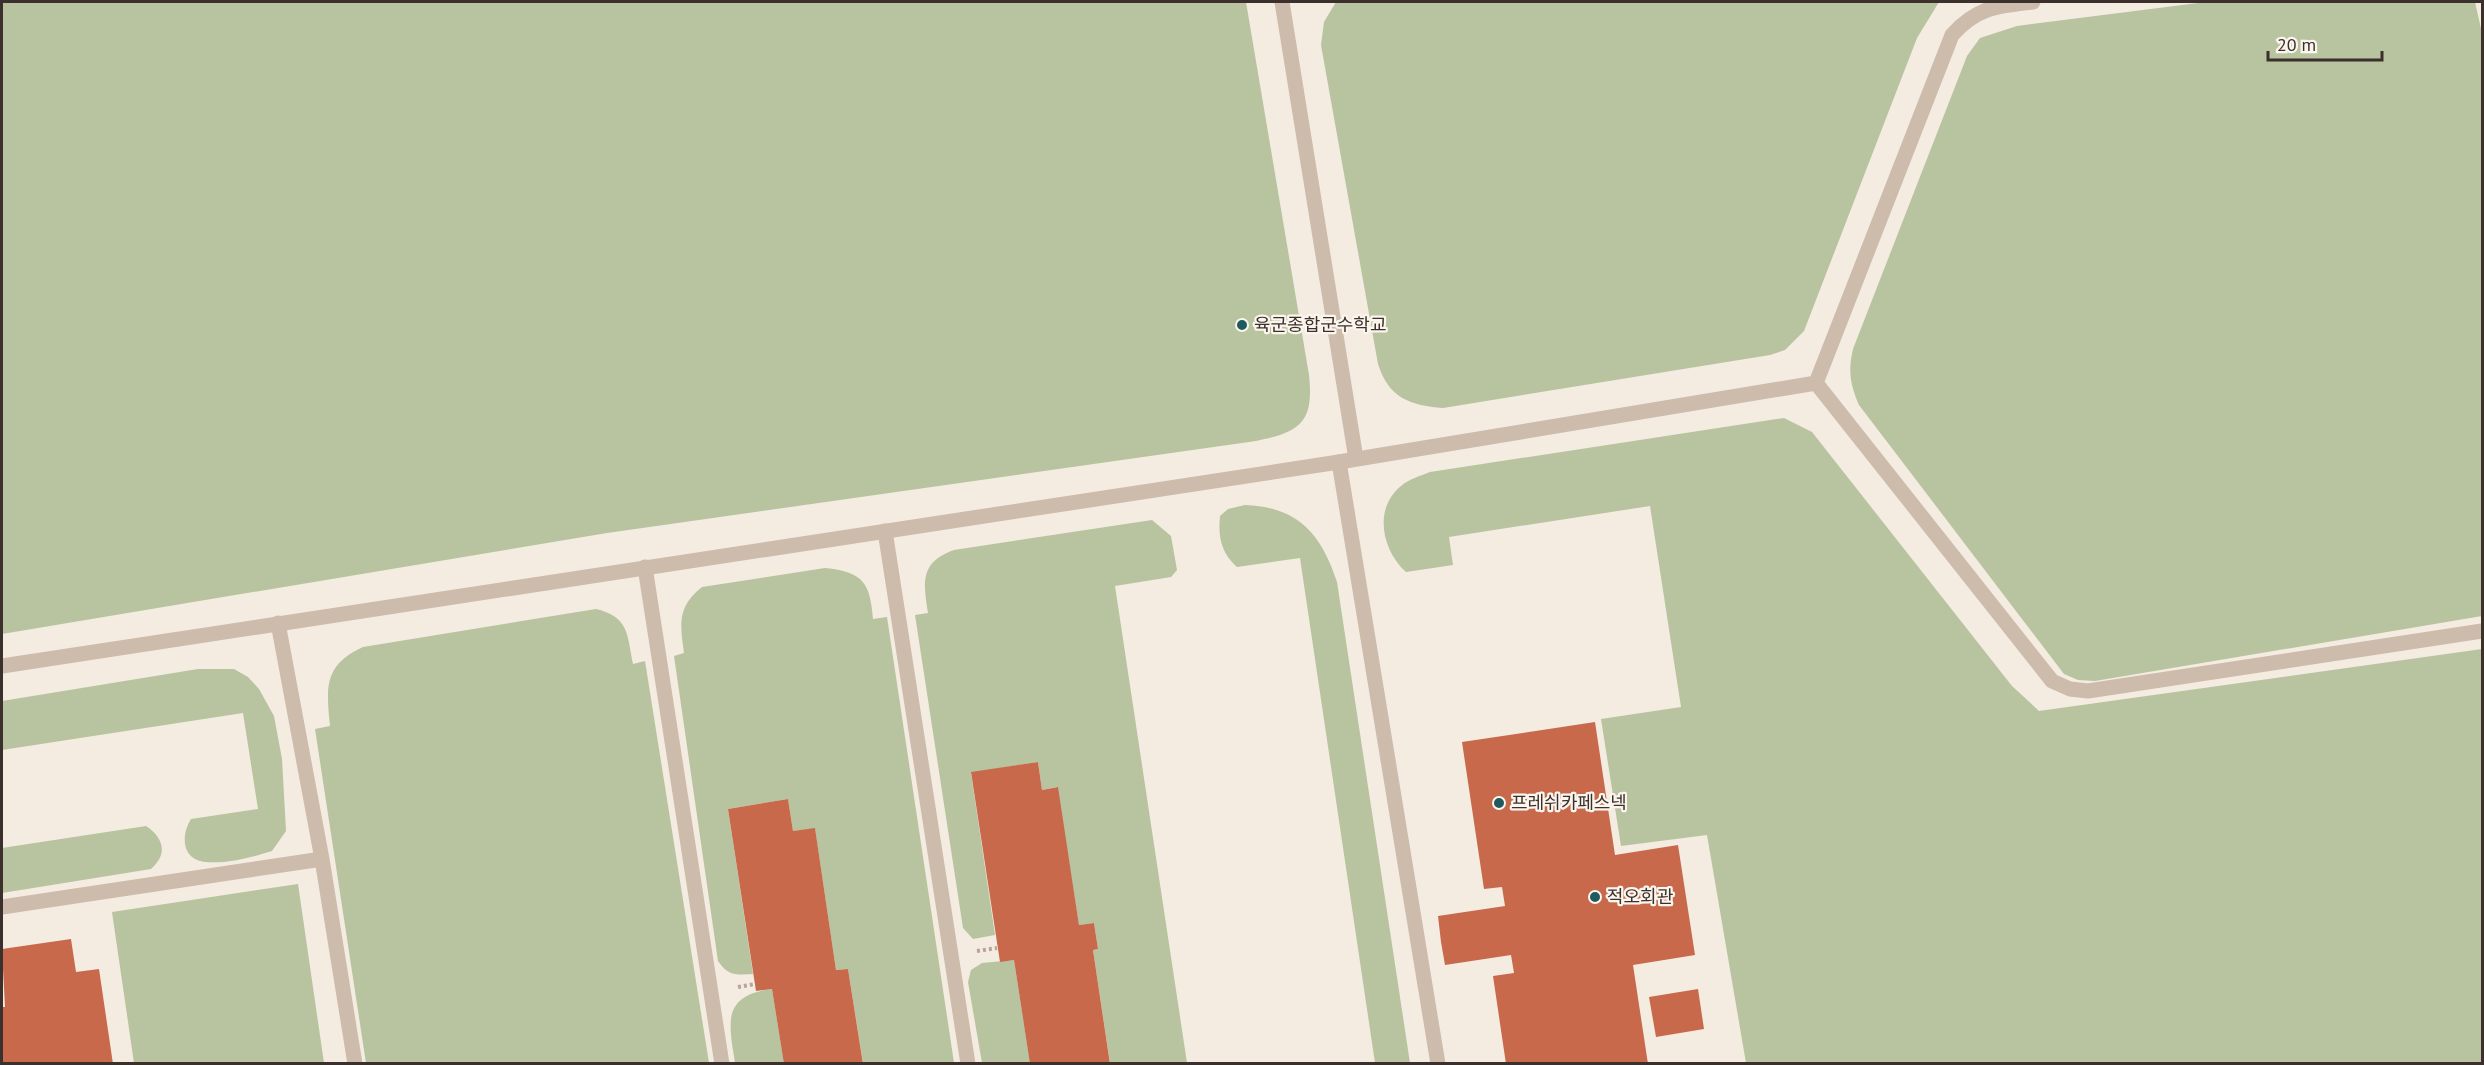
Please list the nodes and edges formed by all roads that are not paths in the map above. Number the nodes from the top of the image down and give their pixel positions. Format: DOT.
graph roads {
  1 [pos="1282,2"];
  2 [pos="2033,2"];
  3 [pos="1816,383"];
  4 [pos="1356,459"];
  5 [pos="1338,462"];
  6 [pos="885,531"];
  7 [pos="645,567"];
  8 [pos="278,623"];
  9 [pos="2482,631"];
  10 [pos="2,666"];
  11 [pos="322,859"];
  12 [pos="2,908"];
  13 [pos="355,1064"];
  14 [pos="722,1064"];
  15 [pos="968,1064"];
  16 [pos="1438,1064"];
  1 -- 4 [label="street"];
  2 -- 3 [label="street"];
  3 -- 4 [label="street"];
  3 -- 9 [label="street"];
  4 -- 5 [label="street"];
  5 -- 6 [label="street"];
  5 -- 16 [label="street"];
  6 -- 7 [label="street"];
  6 -- 15 [label="street"];
  7 -- 8 [label="street"];
  7 -- 14 [label="street"];
  8 -- 10 [label="street"];
  8 -- 11 [label="street"];
  11 -- 12 [label="street"];
  11 -- 13 [label="street"];
}
